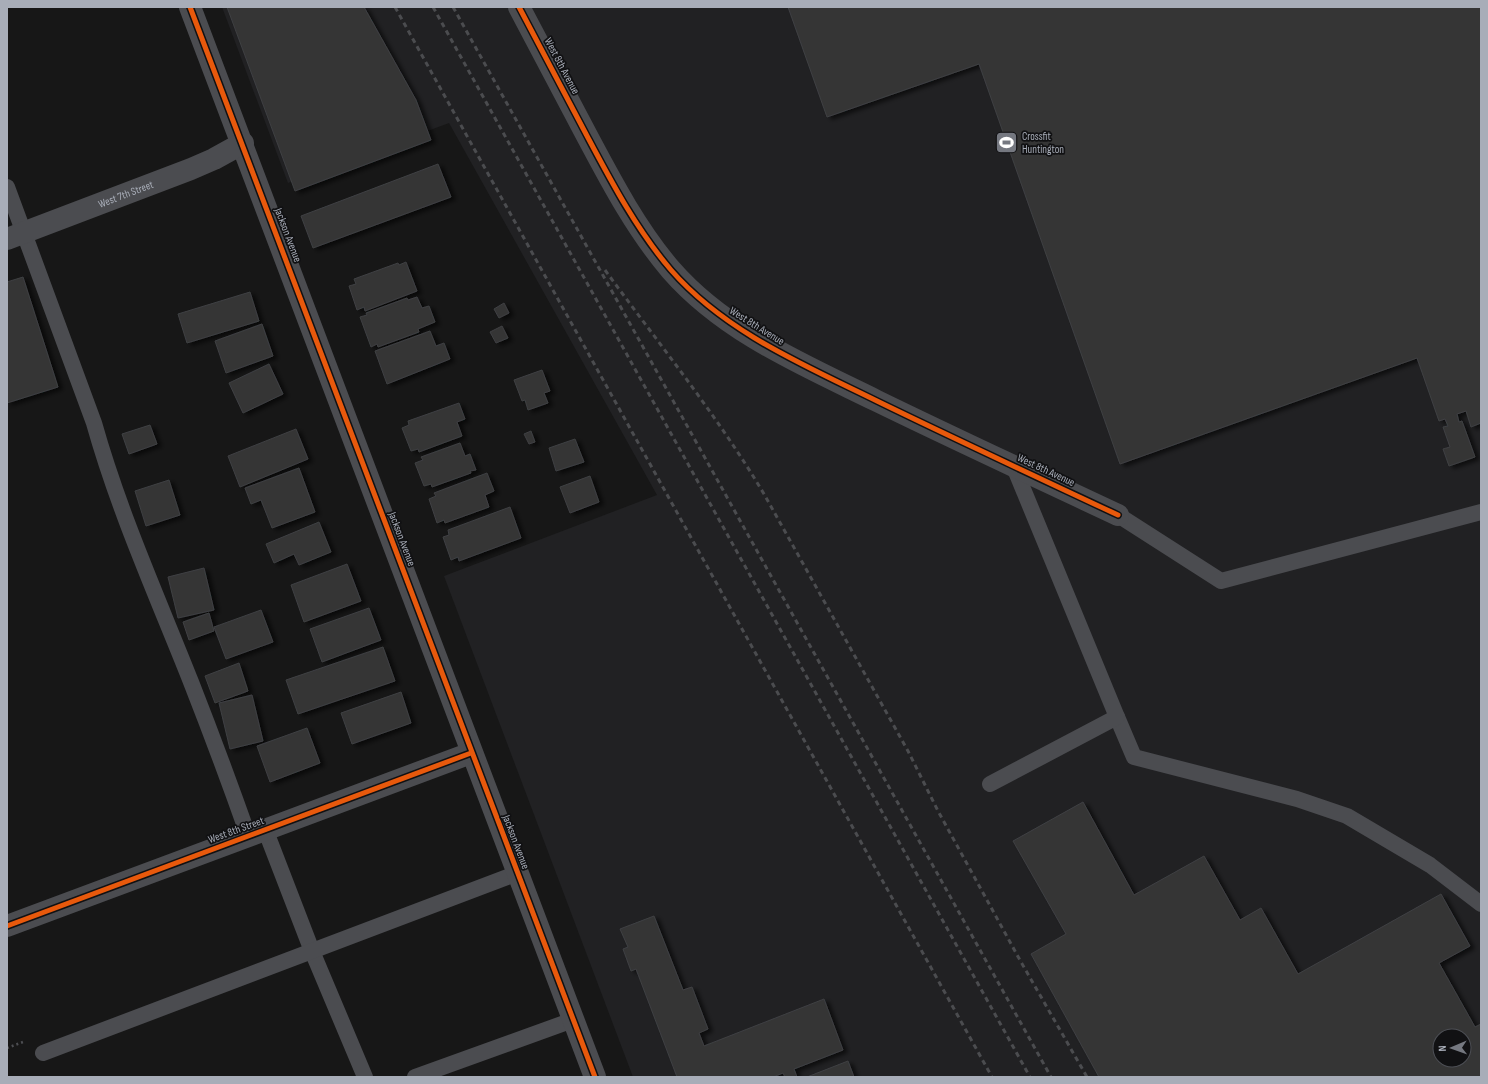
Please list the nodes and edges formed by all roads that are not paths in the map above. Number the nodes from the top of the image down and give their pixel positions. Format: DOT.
graph roads {
  1 [pos="190,7"];
  2 [pos="519,7"];
  3 [pos="243,143"];
  4 [pos="7,187"];
  5 [pos="16,236"];
  6 [pos="1014,466"];
  7 [pos="1480,514"];
  8 [pos="1118,515"];
  9 [pos="1118,717"];
  10 [pos="472,753"];
  11 [pos="990,784"];
  12 [pos="257,832"];
  13 [pos="518,873"];
  14 [pos="1481,904"];
  15 [pos="7,926"];
  16 [pos="312,950"];
  17 [pos="573,1020"];
  18 [pos="42,1052"];
  19 [pos="365,1077"];
  20 [pos="415,1077"];
  21 [pos="595,1077"];
  1 -- 3 [label="street, Jackson Avenue"];
  2 -- 6 [label="street, West 8th Avenue"];
  3 -- 5 [label="street, West 7th Street"];
  3 -- 10 [label="street, Jackson Avenue"];
  4 -- 5 [label="lane"];
  5 -- 12 [label="lane"];
  6 -- 8 [label="street, West 8th Avenue"];
  6 -- 9 [label="lane"];
  7 -- 8 [label="lane"];
  9 -- 11 [label="lane"];
  9 -- 14 [label="lane"];
  10 -- 12 [label="street, West 8th Street"];
  10 -- 13 [label="street, Jackson Avenue"];
  12 -- 15 [label="street, West 8th Street"];
  12 -- 16 [label="lane"];
  13 -- 16 [label="lane"];
  13 -- 17 [label="street, Jackson Avenue"];
  16 -- 18 [label="lane"];
  16 -- 19 [label="lane"];
  17 -- 20 [label="lane"];
  17 -- 21 [label="street, Jackson Avenue"];
}
